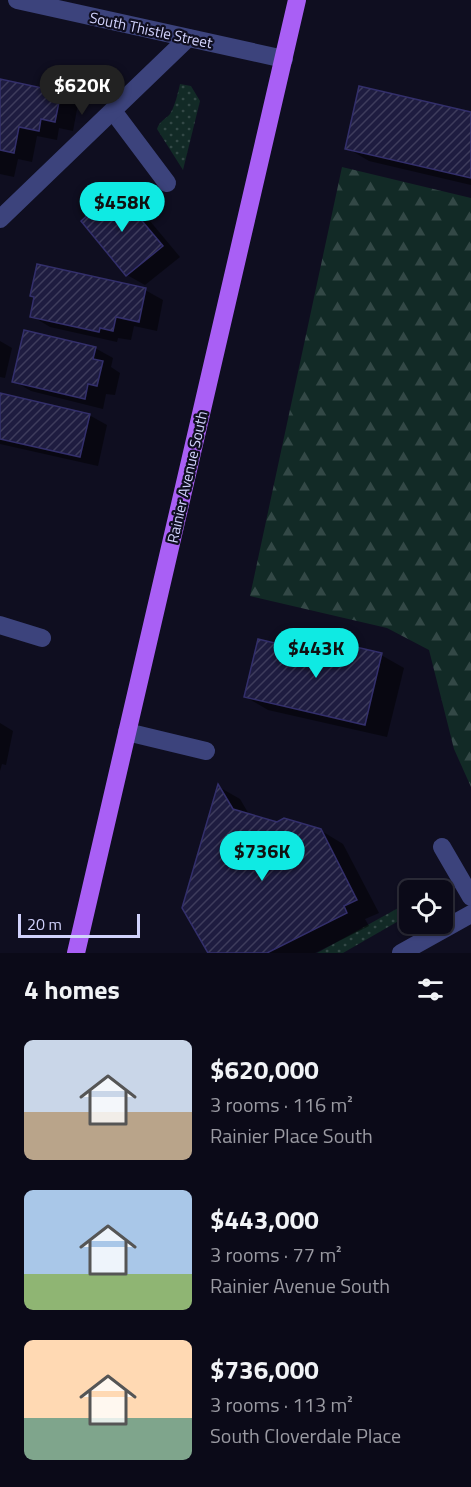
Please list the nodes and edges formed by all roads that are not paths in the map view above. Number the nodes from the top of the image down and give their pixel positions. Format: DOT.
graph roads {
  1 [pos="17,0"];
  2 [pos="297,0"];
  3 [pos="188,38"];
  4 [pos="284,59"];
  5 [pos="113,111"];
  6 [pos="166,183"];
  7 [pos="0,219"];
  8 [pos="0,625"];
  9 [pos="42,638"];
  10 [pos="128,732"];
  11 [pos="206,751"];
  12 [pos="442,846"];
  13 [pos="471,897"];
  14 [pos="471,914"];
  15 [pos="76,953"];
  16 [pos="401,953"];
  1 -- 3 [label="street, South Thistle Street"];
  2 -- 4 [label="main road, Rainier Avenue South"];
  3 -- 4 [label="street, South Thistle Street"];
  3 -- 5 [label="street"];
  4 -- 10 [label="main road, Rainier Avenue South"];
  5 -- 6 [label="street"];
  5 -- 7 [label="street"];
  8 -- 9 [label="street"];
  10 -- 11 [label="street"];
  10 -- 15 [label="main road, Rainier Avenue South"];
  12 -- 13 [label="street"];
  14 -- 16 [label="street"];
}
